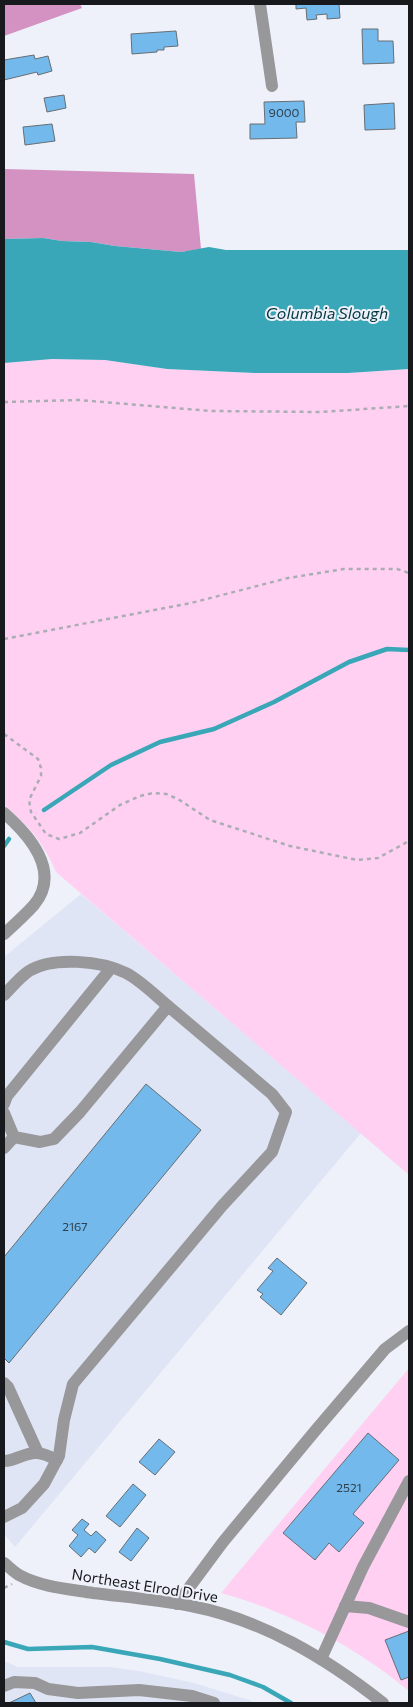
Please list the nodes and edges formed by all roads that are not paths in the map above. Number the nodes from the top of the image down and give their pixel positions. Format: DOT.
graph roads {
  1 [pos="260,4"];
  2 [pos="272,86"];
  3 [pos="4,813"];
  4 [pos="4,934"];
  5 [pos="111,968"];
  6 [pos="4,994"];
  7 [pos="168,1006"];
  8 [pos="4,1104"];
  9 [pos="4,1113"];
  10 [pos="14,1137"];
  11 [pos="4,1148"];
  12 [pos="409,1331"];
  13 [pos="4,1383"];
  14 [pos="38,1452"];
  15 [pos="57,1460"];
  16 [pos="4,1461"];
  17 [pos="409,1481"];
  18 [pos="4,1517"];
  19 [pos="4,1563"];
  20 [pos="177,1604"];
  21 [pos="345,1606"];
  22 [pos="409,1622"];
  23 [pos="322,1659"];
  24 [pos="4,1686"];
  25 [pos="214,1703"];
  26 [pos="383,1703"];
  1 -- 2 [label="street"];
  3 -- 4 [label="street"];
  5 -- 6 [label="street"];
  5 -- 7 [label="street"];
  5 -- 8 [label="street"];
  7 -- 10 [label="street"];
  7 -- 15 [label="street"];
  9 -- 10 [label="street"];
  10 -- 11 [label="street"];
  12 -- 20 [label="street"];
  13 -- 14 [label="street"];
  14 -- 15 [label="street"];
  14 -- 16 [label="street"];
  15 -- 18 [label="street"];
  17 -- 21 [label="street"];
  19 -- 20 [label="street, Northeast Elrod Drive"];
  20 -- 23 [label="street, Northeast Elrod Drive"];
  21 -- 22 [label="street"];
  21 -- 23 [label="street"];
  23 -- 26 [label="street, Northeast Elrod Drive"];
  24 -- 25 [label="street"];
}
